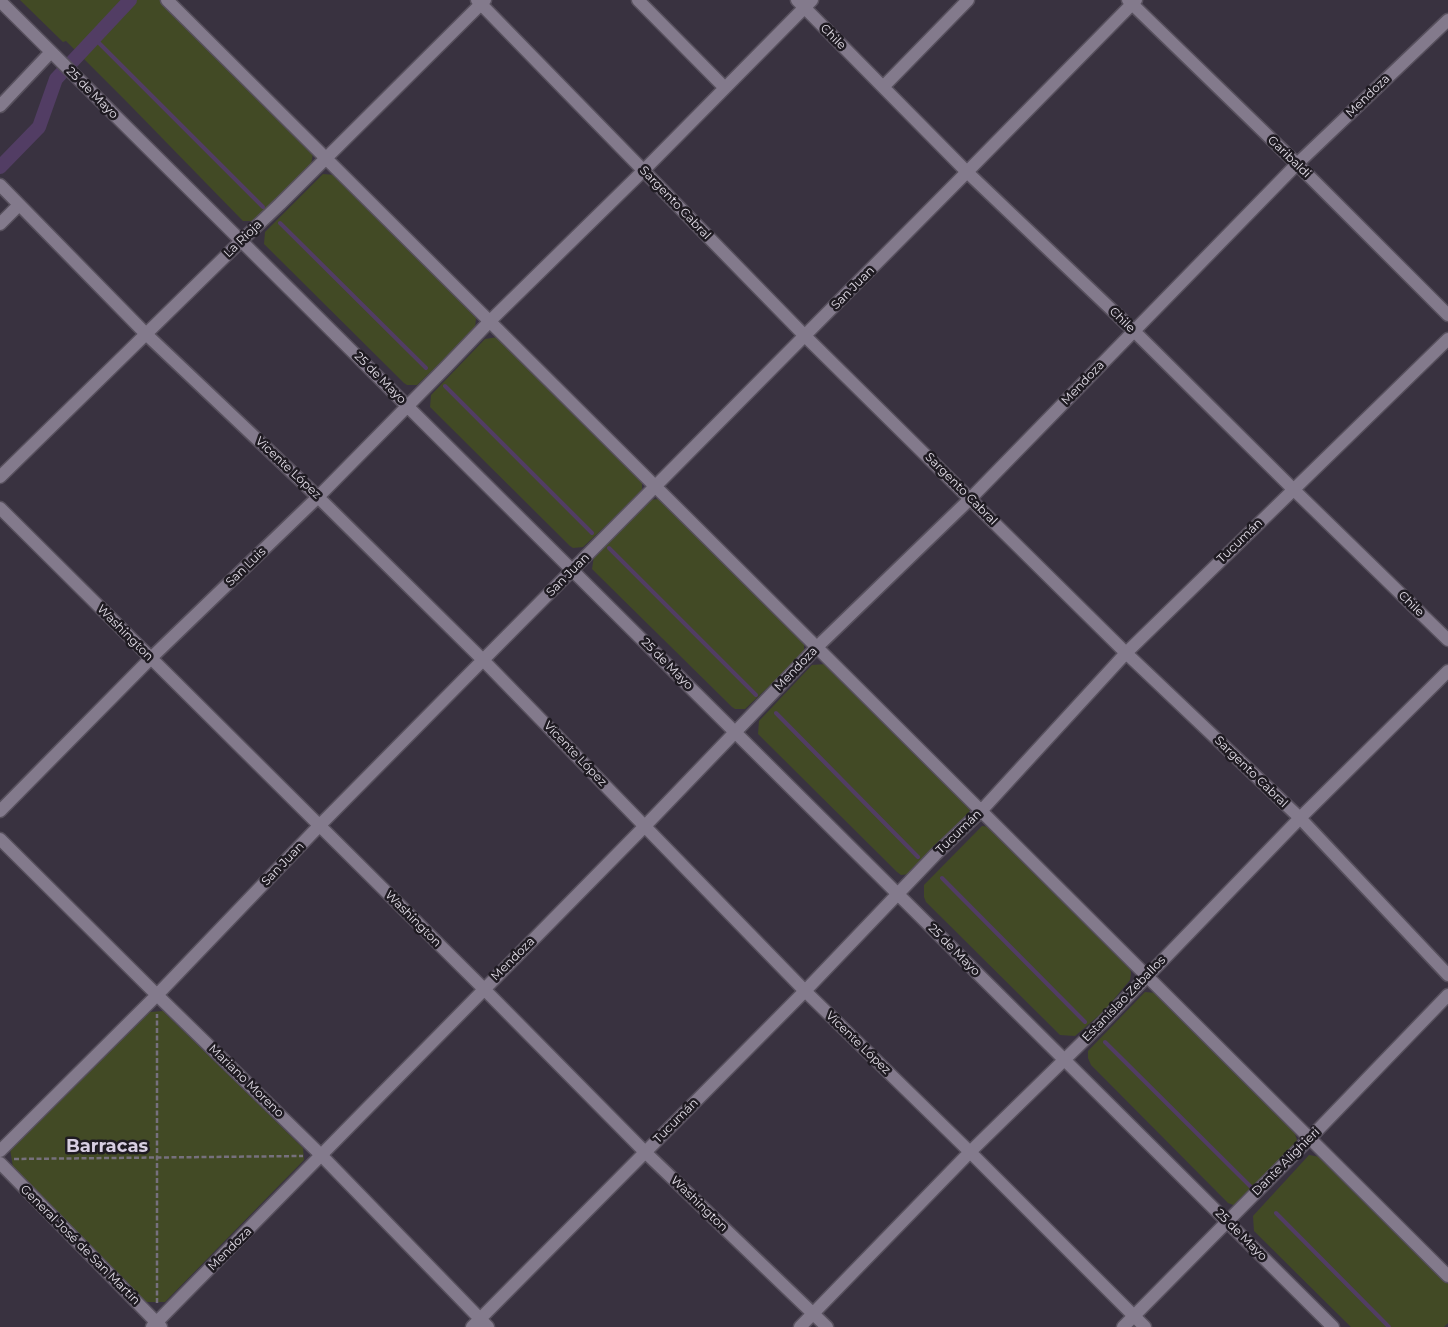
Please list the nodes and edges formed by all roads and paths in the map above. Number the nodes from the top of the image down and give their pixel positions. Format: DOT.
graph roads {
  1 [pos="638,0"];
  2 [pos="968,0"];
  3 [pos="0,1"];
  4 [pos="481,1"];
  5 [pos="1132,1"];
  6 [pos="804,2"];
  7 [pos="171,4"];
  8 [pos="1448,20"];
  9 [pos="54,55"];
  10 [pos="884,87"];
  11 [pos="725,88"];
  12 [pos="0,106"];
  13 [pos="326,158"];
  14 [pos="1297,164"];
  15 [pos="643,171"];
  16 [pos="968,172"];
  17 [pos="4,189"];
  18 [pos="19,204"];
  19 [pos="0,224"];
  20 [pos="241,241"];
  21 [pos="1448,315"];
  22 [pos="490,321"];
  23 [pos="1134,331"];
  24 [pos="146,334"];
  25 [pos="805,336"];
  26 [pos="1448,339"];
  27 [pos="408,406"];
  28 [pos="0,477"];
  29 [pos="656,487"];
  30 [pos="1293,489"];
  31 [pos="318,497"];
  32 [pos="971,498"];
  33 [pos="0,508"];
  34 [pos="573,570"];
  35 [pos="1448,640"];
  36 [pos="817,647"];
  37 [pos="1126,653"];
  38 [pos="151,658"];
  39 [pos="483,660"];
  40 [pos="1448,671"];
  41 [pos="735,732"];
  42 [pos="981,810"];
  43 [pos="0,811"];
  44 [pos="1300,818"];
  45 [pos="320,826"];
  46 [pos="645,826"];
  47 [pos="0,839"];
  48 [pos="898,894"];
  49 [pos="1147,975"];
  50 [pos="1448,975"];
  51 [pos="484,989"];
  52 [pos="805,991"];
  53 [pos="157,995"];
  54 [pos="1448,995"];
  55 [pos="1065,1060"];
  56 [pos="1310,1138"];
  57 [pos="645,1152"];
  58 [pos="970,1152"];
  59 [pos="322,1156"];
  60 [pos="3,1158"];
  61 [pos="157,1158"];
  62 [pos="1227,1222"];
  63 [pos="1448,1276"];
  64 [pos="814,1314"];
  65 [pos="1134,1316"];
  66 [pos="480,1324"];
  67 [pos="157,1326"];
  68 [pos="800,1327"];
  69 [pos="827,1327"];
  70 [pos="1123,1327"];
  71 [pos="1145,1327"];
  72 [pos="1333,1327"];
  1 -- 11 [label="street"];
  2 -- 10 [label="street"];
  3 -- 9 [label="street, 25 de Mayo"];
  4 -- 13 [label="street, La Rioja"];
  4 -- 15 [label="street, Sargento Cabral"];
  5 -- 14 [label="street, Garibaldi"];
  5 -- 16 [label="street, San Juan"];
  6 -- 10 [label="street, Chile"];
  6 -- 11 [label="street, San Luis"];
  7 -- 13 [label="street"];
  8 -- 14 [label="street, Mendoza"];
  9 -- 12 [label="street"];
  9 -- 20 [label="street, 25 de Mayo"];
  10 -- 16 [label="street, Chile"];
  11 -- 15 [label="street, San Luis"];
  13 -- 20 [label="street, La Rioja"];
  13 -- 22 [label="street"];
  14 -- 21 [label="street, Garibaldi"];
  14 -- 23 [label="street, Mendoza"];
  15 -- 22 [label="street, San Luis"];
  15 -- 25 [label="street, Sargento Cabral"];
  16 -- 23 [label="street, Chile"];
  16 -- 25 [label="street, San Juan"];
  17 -- 18 [label="street, Vicente López"];
  18 -- 19 [label="street"];
  18 -- 24 [label="street, Vicente López"];
  20 -- 24 [label="street, La Rioja"];
  20 -- 27 [label="street, 25 de Mayo"];
  22 -- 27 [label="street, San Luis"];
  22 -- 29 [label="street"];
  23 -- 30 [label="street, Chile"];
  23 -- 32 [label="street, Mendoza"];
  24 -- 28 [label="street, La Rioja"];
  24 -- 31 [label="street, Vicente López"];
  25 -- 29 [label="street, San Juan"];
  25 -- 32 [label="street, Sargento Cabral"];
  26 -- 30 [label="street, Tucumán"];
  27 -- 31 [label="street, San Luis"];
  27 -- 34 [label="street, 25 de Mayo"];
  29 -- 34 [label="street, San Juan"];
  29 -- 36 [label="street"];
  30 -- 35 [label="street, Chile"];
  30 -- 37 [label="street, Tucumán"];
  31 -- 38 [label="street, San Luis"];
  31 -- 39 [label="street, Vicente López"];
  32 -- 36 [label="street, Mendoza"];
  32 -- 37 [label="street, Sargento Cabral"];
  33 -- 38 [label="street, Washington"];
  34 -- 39 [label="street, San Juan"];
  34 -- 41 [label="street, 25 de Mayo"];
  36 -- 41 [label="street, Mendoza"];
  36 -- 42 [label="street"];
  37 -- 42 [label="street, Tucumán"];
  37 -- 44 [label="street, Sargento Cabral"];
  38 -- 43 [label="street, San Luis"];
  38 -- 45 [label="street, Washington"];
  39 -- 45 [label="street, San Juan"];
  39 -- 46 [label="street, Vicente López"];
  40 -- 44 [label="street, Estanislao Zeballos"];
  41 -- 46 [label="street, Mendoza"];
  41 -- 48 [label="street, 25 de Mayo"];
  42 -- 48 [label="street, Tucumán"];
  42 -- 49 [label="street"];
  44 -- 49 [label="street, Estanislao Zeballos"];
  44 -- 50 [label="street, Sargento Cabral"];
  45 -- 51 [label="street, Washington"];
  45 -- 53 [label="street, San Juan"];
  46 -- 51 [label="street, Mendoza"];
  46 -- 52 [label="street, Vicente López"];
  47 -- 53 [label="street, Mariano Moreno"];
  48 -- 52 [label="street, Tucumán"];
  48 -- 55 [label="street, 25 de Mayo"];
  49 -- 55 [label="street, Estanislao Zeballos"];
  49 -- 56 [label="street"];
  51 -- 57 [label="street, Washington"];
  51 -- 59 [label="street, Mendoza"];
  52 -- 57 [label="street, Tucumán"];
  52 -- 58 [label="street, Vicente López"];
  53 -- 59 [label="street, Mariano Moreno"];
  53 -- 60 [label="street, San Juan"];
  53 -- 61 [label="path"];
  54 -- 56 [label="street, Dante Alighieri"];
  55 -- 58 [label="street, Estanislao Zeballos"];
  55 -- 62 [label="street, 25 de Mayo"];
  56 -- 62 [label="street, Dante Alighieri"];
  56 -- 63 [label="street"];
  57 -- 64 [label="street, Washington"];
  57 -- 66 [label="street, Tucumán"];
  58 -- 64 [label="street, Estanislao Zeballos"];
  58 -- 65 [label="street, Vicente López"];
  59 -- 61 [label="path"];
  59 -- 66 [label="street, Mariano Moreno"];
  59 -- 67 [label="street, Mendoza"];
  60 -- 61 [label="path"];
  60 -- 67 [label="street, General José de San Martín"];
  61 -- 67 [label="path"];
  62 -- 65 [label="street, Dante Alighieri"];
  62 -- 72 [label="street, 25 de Mayo"];
  64 -- 68 [label="street, Estanislao Zeballos"];
  64 -- 69 [label="street, Washington"];
  65 -- 70 [label="street, Dante Alighieri"];
  65 -- 71 [label="street, Vicente López"];
}
